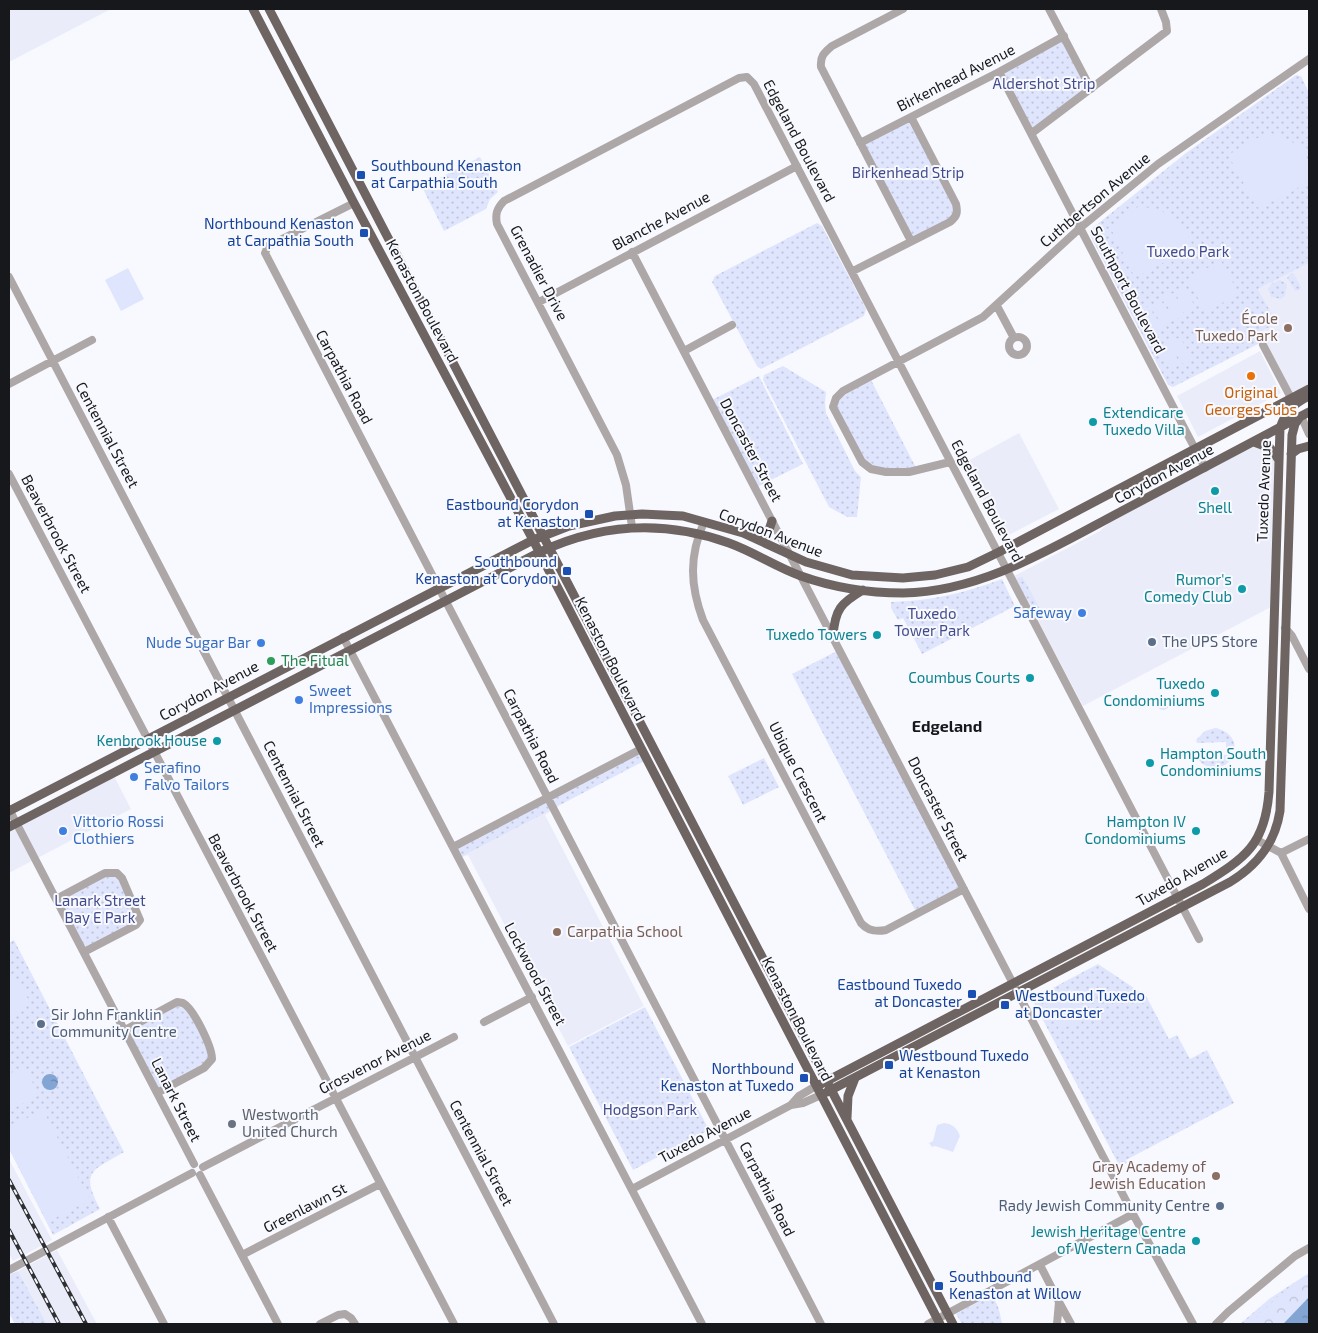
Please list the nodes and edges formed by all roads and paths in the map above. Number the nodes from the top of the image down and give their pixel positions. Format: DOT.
graph roads {
  1 [pos="253,9"];
  2 [pos="269,9"];
  3 [pos="903,9"];
  4 [pos="1049,9"];
  5 [pos="1161,9"];
  6 [pos="1064,36"];
  7 [pos="1309,59"];
  8 [pos="999,72"];
  9 [pos="747,77"];
  10 [pos="1091,89"];
  11 [pos="911,117"];
  12 [pos="1032,133"];
  13 [pos="860,143"];
  14 [pos="797,166"];
  15 [pos="354,202"];
  16 [pos="1080,228"];
  17 [pos="911,241"];
  18 [pos="632,252"];
  19 [pos="853,271"];
  20 [pos="9,276"];
  21 [pos="539,302"];
  22 [pos="997,306"];
  23 [pos="732,325"];
  24 [pos="1014,338"];
  25 [pos="92,340"];
  26 [pos="1263,345"];
  27 [pos="684,351"];
  28 [pos="899,360"];
  29 [pos="53,361"];
  30 [pos="9,384"];
  31 [pos="1309,389"];
  32 [pos="1309,396"];
  33 [pos="1291,398"];
  34 [pos="1309,412"];
  35 [pos="1300,416"];
  36 [pos="1280,428"];
  37 [pos="1309,434"];
  38 [pos="1254,442"];
  39 [pos="1309,446"];
  40 [pos="1195,449"];
  41 [pos="1291,454"];
  42 [pos="1279,460"];
  43 [pos="950,462"];
  44 [pos="1205,468"];
  45 [pos="9,474"];
  46 [pos="630,514"];
  47 [pos="772,521"];
  48 [pos="704,522"];
  49 [pos="632,527"];
  50 [pos="699,534"];
  51 [pos="542,535"];
  52 [pos="758,539"];
  53 [pos="533,540"];
  54 [pos="768,544"];
  55 [pos="549,548"];
  56 [pos="540,552"];
  57 [pos="998,552"];
  58 [pos="790,554"];
  59 [pos="762,557"];
  60 [pos="1007,568"];
  61 [pos="828,569"];
  62 [pos="802,576"];
  63 [pos="824,583"];
  64 [pos="440,588"];
  65 [pos="863,590"];
  66 [pos="446,600"];
  67 [pos="1285,628"];
  68 [pos="833,636"];
  69 [pos="344,637"];
  70 [pos="350,650"];
  71 [pos="1309,669"];
  72 [pos="228,697"];
  73 [pos="235,710"];
  74 [pos="148,739"];
  75 [pos="641,749"];
  76 [pos="154,751"];
  77 [pos="548,797"];
  78 [pos="9,810"];
  79 [pos="13,825"];
  80 [pos="1309,838"];
  81 [pos="1257,840"];
  82 [pos="1268,846"];
  83 [pos="453,847"];
  84 [pos="1281,853"];
  85 [pos="964,889"];
  86 [pos="1178,898"];
  87 [pos="56,899"];
  88 [pos="1183,908"];
  89 [pos="1309,909"];
  90 [pos="1099,939"];
  91 [pos="1199,939"];
  92 [pos="1104,949"];
  93 [pos="84,952"];
  94 [pos="1013,983"];
  95 [pos="1018,993"];
  96 [pos="532,997"];
  97 [pos="484,1022"];
  98 [pos="124,1030"];
  99 [pos="454,1037"];
  100 [pos="415,1057"];
  101 [pos="856,1077"];
  102 [pos="826,1081"];
  103 [pos="816,1086"];
  104 [pos="831,1090"];
  105 [pos="157,1093"];
  106 [pos="821,1095"];
  107 [pos="336,1099"];
  108 [pos="790,1105"];
  109 [pos="847,1121"];
  110 [pos="726,1139"];
  111 [pos="198,1172"];
  112 [pos="380,1184"];
  113 [pos="632,1188"];
  114 [pos="1134,1214"];
  115 [pos="108,1217"];
  116 [pos="1309,1248"];
  117 [pos="242,1255"];
  118 [pos="1040,1265"];
  119 [pos="9,1270"];
  120 [pos="1059,1302"];
  121 [pos="948,1314"];
  122 [pos="938,1322"];
  123 [pos="164,1324"];
  124 [pos="278,1324"];
  125 [pos="320,1324"];
  126 [pos="355,1324"];
  127 [pos="454,1324"];
  128 [pos="554,1324"];
  129 [pos="702,1324"];
  130 [pos="821,1324"];
  131 [pos="928,1324"];
  132 [pos="953,1324"];
  133 [pos="1057,1324"];
  134 [pos="1071,1324"];
  135 [pos="1194,1324"];
  136 [pos="1216,1324"];
  1 -- 15 [label="main road, Kenaston Boulevard"];
  2 -- 51 [label="main road, Kenaston Boulevard"];
  3 -- 13 [label="street"];
  4 -- 6 [label="street"];
  5 -- 10 [label="street"];
  6 -- 8 [label="street, Birkenhead Avenue"];
  6 -- 10 [label="street"];
  7 -- 16 [label="street, Cuthbertson Avenue"];
  8 -- 11 [label="street, Birkenhead Avenue"];
  8 -- 12 [label="street, Southport Boulevard"];
  9 -- 14 [label="street, Edgeland Boulevard"];
  9 -- 21 [label="street, Grenadier Drive"];
  10 -- 12 [label="street"];
  11 -- 13 [label="street, Birkenhead Avenue"];
  11 -- 17 [label="street"];
  12 -- 16 [label="street, Southport Boulevard"];
  13 -- 17 [label="street"];
  14 -- 18 [label="street, Blanche Avenue"];
  14 -- 19 [label="street, Edgeland Boulevard"];
  15 -- 53 [label="main road, Kenaston Boulevard"];
  15 -- 64 [label="street, Carpathia Road"];
  16 -- 22 [label="street, Cuthbertson Avenue"];
  16 -- 40 [label="street, Southport Boulevard"];
  17 -- 19 [label="street"];
  18 -- 21 [label="street, Blanche Avenue"];
  18 -- 27 [label="street, Doncaster Street"];
  19 -- 28 [label="street, Edgeland Boulevard"];
  20 -- 29 [label="street, Centennial Street"];
  21 -- 46 [label="street, Grenadier Drive"];
  22 -- 24 [label="street"];
  22 -- 28 [label="street, Cuthbertson Avenue"];
  23 -- 27 [label="street"];
  25 -- 29 [label="street"];
  26 -- 33 [label="street"];
  27 -- 47 [label="street, Doncaster Street"];
  28 -- 43 [label="street, Edgeland Boulevard"];
  28 -- 43 [label="street, Cuthbertson Avenue"];
  29 -- 30 [label="street"];
  29 -- 72 [label="street, Centennial Street"];
  31 -- 33 [label="main road, Corydon Avenue"];
  32 -- 36 [label="main road, Tuxedo Avenue"];
  33 -- 40 [label="main road, Corydon Avenue"];
  34 -- 35 [label="main road, Corydon Avenue"];
  35 -- 36 [label="main road, Corydon Avenue"];
  35 -- 37 [label="street"];
  35 -- 41 [label="main road, Tuxedo Avenue"];
  36 -- 38 [label="main road, Corydon Avenue"];
  36 -- 42 [label="main road, Tuxedo Avenue"];
  38 -- 42 [label="main road"];
  38 -- 44 [label="main road, Corydon Avenue"];
  39 -- 41 [label="main road"];
  40 -- 44 [label="street, Southport Boulevard"];
  40 -- 57 [label="main road, Corydon Avenue"];
  41 -- 67 [label="main road, Tuxedo Avenue"];
  42 -- 81 [label="main road, Tuxedo Avenue"];
  43 -- 57 [label="street, Edgeland Boulevard"];
  44 -- 60 [label="main road, Corydon Avenue"];
  45 -- 74 [label="street, Beaverbrook Street"];
  46 -- 48 [label="main road, Corydon Avenue"];
  46 -- 49 [label="street, Grenadier Drive"];
  46 -- 51 [label="main road, Corydon Avenue"];
  47 -- 52 [label="main road"];
  47 -- 58 [label="street, Doncaster Street"];
  48 -- 50 [label="street, Ubique Crescent"];
  48 -- 52 [label="main road, Corydon Avenue"];
  49 -- 50 [label="main road, Corydon Avenue"];
  49 -- 55 [label="main road, Corydon Avenue"];
  50 -- 59 [label="main road, Corydon Avenue"];
  50 -- 85 [label="street, Ubique Crescent"];
  51 -- 53 [label="main road, Corydon Avenue"];
  51 -- 55 [label="main road, Kenaston Boulevard"];
  52 -- 54 [label="main road, Corydon Avenue"];
  53 -- 56 [label="main road, Kenaston Boulevard"];
  53 -- 64 [label="main road, Corydon Avenue"];
  54 -- 58 [label="main road, Corydon Avenue"];
  54 -- 59 [label="main road"];
  55 -- 56 [label="main road, Corydon Avenue"];
  55 -- 102 [label="main road, Kenaston Boulevard"];
  56 -- 66 [label="main road, Corydon Avenue"];
  56 -- 75 [label="main road, Kenaston Boulevard"];
  57 -- 60 [label="street, Edgeland Boulevard"];
  57 -- 61 [label="main road, Corydon Avenue"];
  58 -- 61 [label="main road, Corydon Avenue"];
  58 -- 62 [label="street, Doncaster Street"];
  59 -- 62 [label="main road, Corydon Avenue"];
  60 -- 65 [label="main road, Corydon Avenue"];
  60 -- 86 [label="street, Edgeland Boulevard"];
  61 -- 63 [label="main road"];
  62 -- 63 [label="main road, Corydon Avenue"];
  62 -- 68 [label="street, Doncaster Street"];
  63 -- 65 [label="main road, Corydon Avenue"];
  64 -- 66 [label="street, Carpathia Road"];
  64 -- 69 [label="main road, Corydon Avenue"];
  65 -- 68 [label="main road"];
  66 -- 70 [label="main road, Corydon Avenue"];
  66 -- 77 [label="street, Carpathia Road"];
  67 -- 71 [label="street"];
  67 -- 82 [label="main road, Tuxedo Avenue"];
  68 -- 85 [label="street, Doncaster Street"];
  69 -- 70 [label="street, Lockwood Street"];
  69 -- 72 [label="main road, Corydon Avenue"];
  70 -- 73 [label="main road, Corydon Avenue"];
  70 -- 83 [label="street, Lockwood Street"];
  72 -- 73 [label="street, Centennial Street"];
  72 -- 74 [label="main road, Corydon Avenue"];
  73 -- 76 [label="main road, Corydon Avenue"];
  73 -- 100 [label="street, Centennial Street"];
  74 -- 76 [label="street, Beaverbrook Street"];
  74 -- 78 [label="main road, Corydon Avenue"];
  75 -- 77 [label="street"];
  75 -- 103 [label="main road, Kenaston Boulevard"];
  76 -- 79 [label="main road, Corydon Avenue"];
  76 -- 107 [label="street, Beaverbrook Street"];
  77 -- 83 [label="street"];
  77 -- 110 [label="street, Carpathia Road"];
  78 -- 79 [label="street, Lanark Street"];
  79 -- 87 [label="street, Lanark Street"];
  80 -- 84 [label="street"];
  81 -- 82 [label="street"];
  81 -- 86 [label="main road, Tuxedo Avenue"];
  82 -- 84 [label="street"];
  82 -- 88 [label="main road, Tuxedo Avenue"];
  83 -- 96 [label="street, Lockwood Street"];
  84 -- 89 [label="street"];
  85 -- 94 [label="street, Doncaster Street"];
  86 -- 88 [label="street, Edgeland Boulevard"];
  86 -- 90 [label="main road, Tuxedo Avenue"];
  87 -- 93 [label="street, Lanark Street"];
  87 -- 93 [label="street"];
  88 -- 91 [label="street, Edgeland Boulevard"];
  88 -- 92 [label="main road, Tuxedo Avenue"];
  90 -- 92 [label="street"];
  90 -- 94 [label="main road, Tuxedo Avenue"];
  92 -- 95 [label="main road, Tuxedo Avenue"];
  93 -- 98 [label="street, Lanark Street"];
  94 -- 95 [label="street, Doncaster Street"];
  94 -- 102 [label="main road, Tuxedo Avenue"];
  95 -- 101 [label="main road, Tuxedo Avenue"];
  95 -- 114 [label="street, Doncaster Street"];
  96 -- 97 [label="street"];
  96 -- 113 [label="street, Lockwood Street"];
  98 -- 105 [label="street, Lanark Street"];
  98 -- 105 [label="street"];
  99 -- 100 [label="street, Grosvenor Avenue"];
  100 -- 107 [label="street, Grosvenor Avenue"];
  100 -- 128 [label="street, Centennial Street"];
  101 -- 104 [label="main road, Tuxedo Avenue"];
  101 -- 109 [label="main road"];
  102 -- 103 [label="main road, Tuxedo Avenue"];
  102 -- 104 [label="main road, Kenaston Boulevard"];
  103 -- 106 [label="main road, Kenaston Boulevard"];
  103 -- 108 [label="street, Tuxedo Avenue"];
  104 -- 106 [label="main road, Tuxedo Avenue"];
  104 -- 109 [label="main road, Kenaston Boulevard"];
  105 -- 111 [label="street, Lanark Street"];
  106 -- 108 [label="street, Tuxedo Avenue"];
  106 -- 122 [label="main road, Kenaston Boulevard"];
  107 -- 111 [label="street, Grosvenor Avenue"];
  107 -- 112 [label="street, Beaverbrook Street"];
  108 -- 110 [label="street, Tuxedo Avenue"];
  109 -- 121 [label="main road, Kenaston Boulevard"];
  110 -- 113 [label="street, Tuxedo Avenue"];
  110 -- 130 [label="street, Carpathia Road"];
  111 -- 115 [label="street, Grosvenor Avenue"];
  111 -- 117 [label="street"];
  112 -- 117 [label="street, Greenlawn St"];
  112 -- 127 [label="street, Beaverbrook Street"];
  113 -- 129 [label="street, Lockwood Street"];
  114 -- 118 [label="street"];
  114 -- 135 [label="street, Doncaster Street"];
  115 -- 119 [label="street, Grosvenor Avenue"];
  115 -- 123 [label="street"];
  116 -- 136 [label="street"];
  117 -- 124 [label="street"];
  118 -- 120 [label="street"];
  118 -- 121 [label="street"];
  120 -- 133 [label="street"];
  120 -- 134 [label="street"];
  121 -- 122 [label="street"];
  121 -- 132 [label="main road, Kenaston Boulevard"];
  122 -- 131 [label="street"];
  125 -- 126 [label="street"];
}
